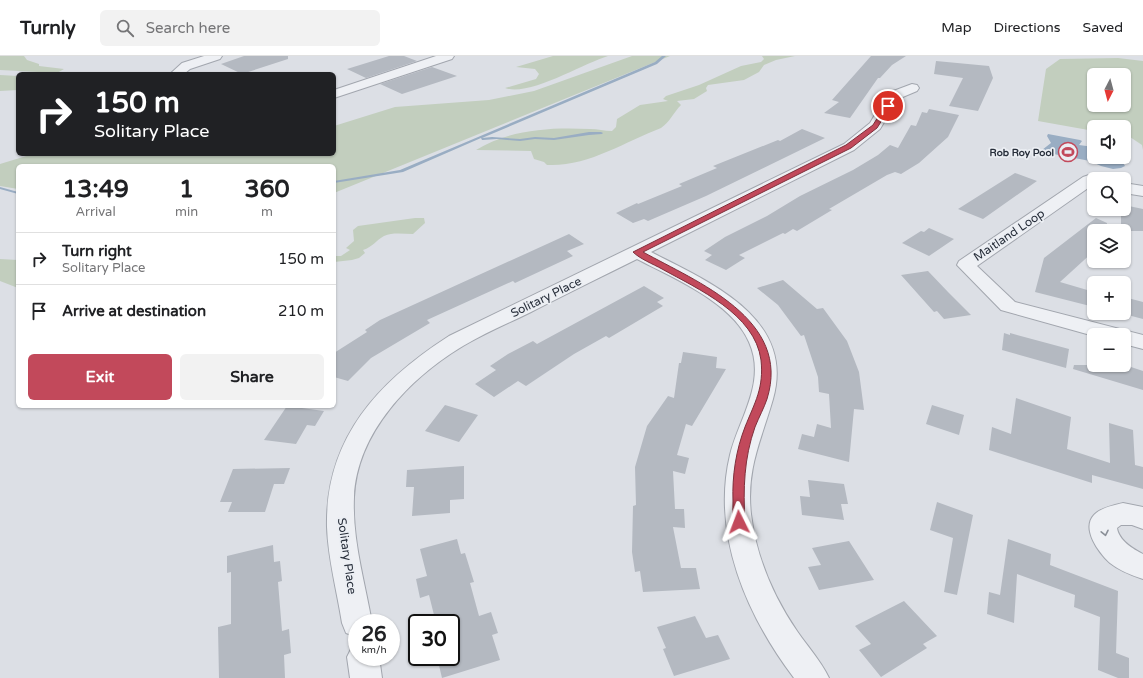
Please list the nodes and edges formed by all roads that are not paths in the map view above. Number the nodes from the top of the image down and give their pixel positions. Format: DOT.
graph roads {
  1 [pos="216,56"];
  2 [pos="448,56"];
  3 [pos="178,72"];
  4 [pos="912,88"];
  5 [pos="336,93"];
  6 [pos="1087,181"];
  7 [pos="1131,189"];
  8 [pos="1143,191"];
  9 [pos="637,252"];
  10 [pos="1090,328"];
  11 [pos="1131,339"];
  12 [pos="1143,342"];
  13 [pos="1143,518"];
  14 [pos="1143,567"];
  15 [pos="356,614"];
  16 [pos="364,666"];
  17 [pos="366,678"];
  18 [pos="813,678"];
  1 -- 3 [label="street"];
  2 -- 5 [label="street"];
  4 -- 9 [label="street, Solitary Place"];
  6 -- 10 [label="street, Maitland Loop"];
  7 -- 8 [label="street"];
  9 -- 15 [label="street, Solitary Place"];
  9 -- 18 [label="street"];
  11 -- 12 [label="street"];
  13 -- 14 [label="street, one-way"];
  16 -- 17 [label="street"];
}
